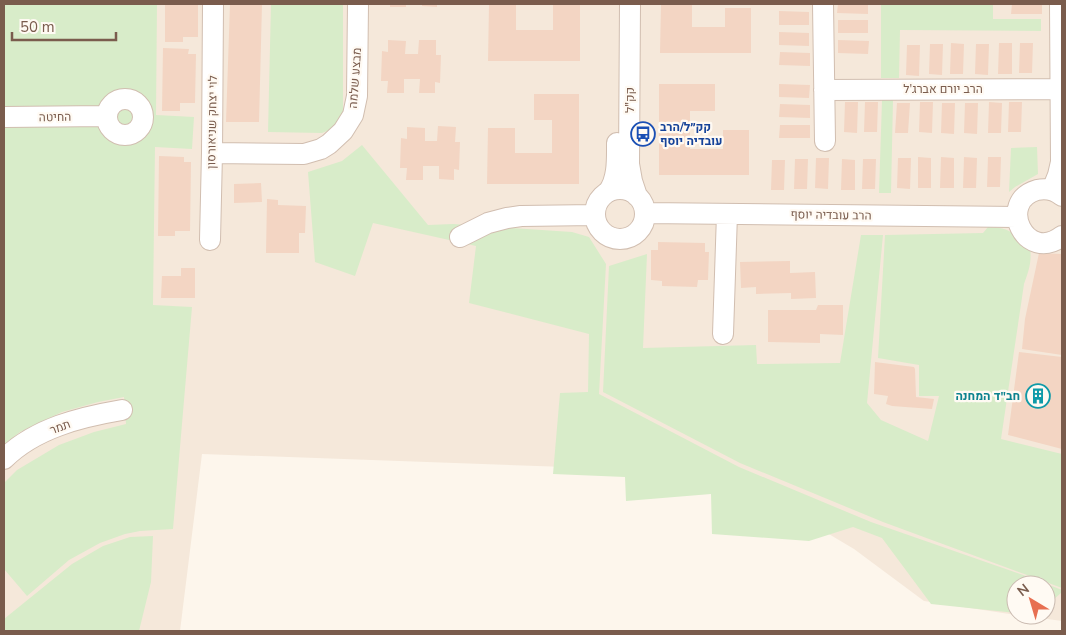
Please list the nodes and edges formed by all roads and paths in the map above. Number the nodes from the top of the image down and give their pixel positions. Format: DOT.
graph roads {
  1 [pos="213,4"];
  2 [pos="358,4"];
  3 [pos="617,4"];
  4 [pos="630,4"];
  5 [pos="823,4"];
  6 [pos="1060,4"];
  7 [pos="1061,89"];
  8 [pos="824,90"];
  9 [pos="106,116"];
  10 [pos="4,117"];
  11 [pos="825,141"];
  12 [pos="212,153"];
  13 [pos="608,192"];
  14 [pos="1057,193"];
  15 [pos="641,204"];
  16 [pos="727,214"];
  17 [pos="595,215"];
  18 [pos="1017,217"];
  19 [pos="1062,236"];
  20 [pos="460,237"];
  21 [pos="210,240"];
  22 [pos="722,334"];
  23 [pos="122,410"];
  24 [pos="4,459"];
  1 -- 12 [label="street, לוי יצחק שניאורסון"];
  2 -- 12 [label="street, מבצע שלמה"];
  3 -- 13 [label="street, קק\"ל"];
  4 -- 15 [label="street, קק\"ל"];
  5 -- 8 [label="street"];
  6 -- 7 [label="street"];
  7 -- 8 [label="street, הרב יורם אברג'ל"];
  7 -- 14 [label="street"];
  8 -- 11 [label="street"];
  9 -- 10 [label="street, החיטה"];
  12 -- 21 [label="street, לוי יצחק שניאורסון"];
  13 -- 15 [label="street"];
  13 -- 17 [label="street"];
  14 -- 18 [label="street"];
  15 -- 16 [label="street, הרב עובדיה יוסף"];
  15 -- 17 [label="street"];
  16 -- 18 [label="street, הרב עובדיה יוסף"];
  16 -- 22 [label="street"];
  17 -- 20 [label="street"];
  18 -- 19 [label="street"];
  23 -- 24 [label="street, תמר"];
}
